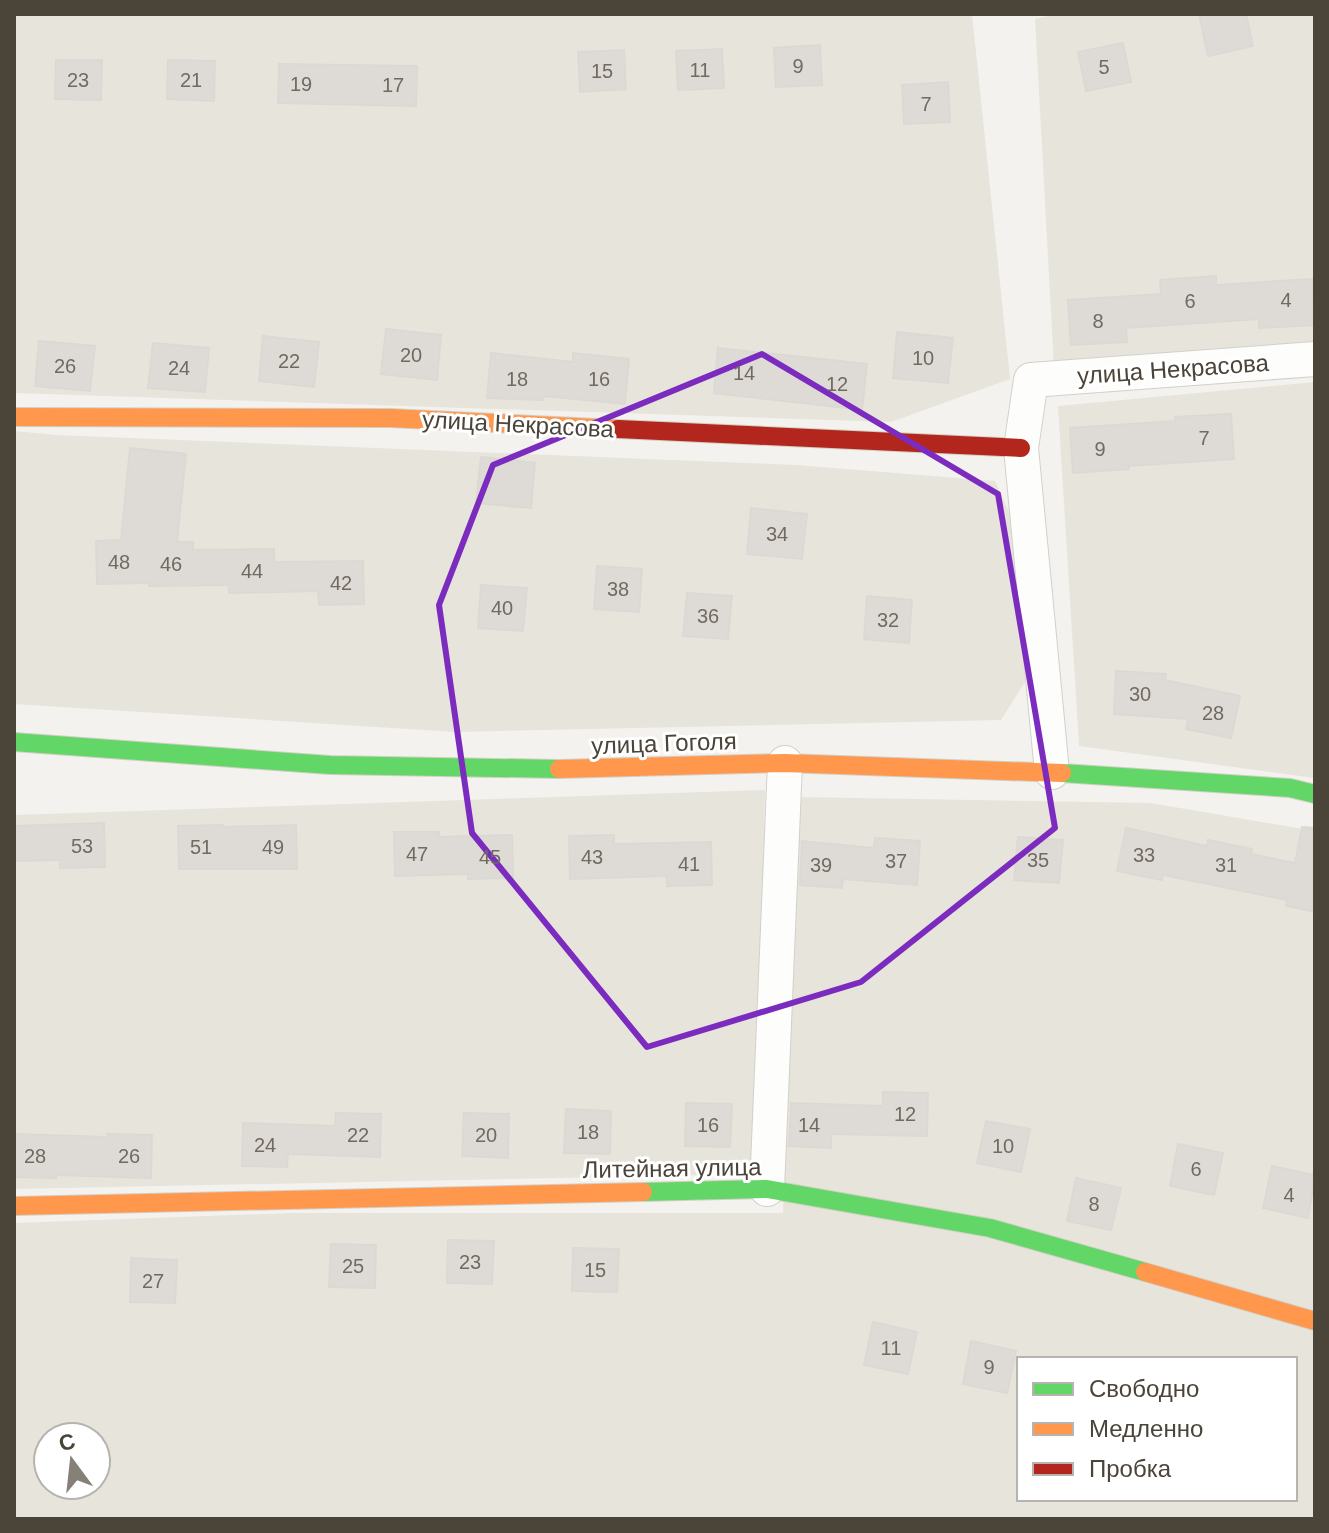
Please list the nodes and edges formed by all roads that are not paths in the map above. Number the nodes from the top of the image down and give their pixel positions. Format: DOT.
graph roads {
  1 [pos="1315,359"];
  2 [pos="14,417"];
  3 [pos="1021,448"];
  4 [pos="14,742"];
  5 [pos="785,763"];
  6 [pos="1052,772"];
  7 [pos="1315,794"];
  8 [pos="767,1189"];
  9 [pos="14,1206"];
  10 [pos="1315,1321"];
  1 -- 3 [label="street, улица Некрасова"];
  2 -- 3 [label="street, улица Некрасова"];
  3 -- 6 [label="street"];
  4 -- 5 [label="street, улица Гоголя"];
  5 -- 6 [label="street, улица Гоголя"];
  5 -- 8 [label="street"];
  6 -- 7 [label="street, улица Гоголя"];
  8 -- 9 [label="street, Литейная улица"];
  8 -- 10 [label="street, Литейная улица"];
}
